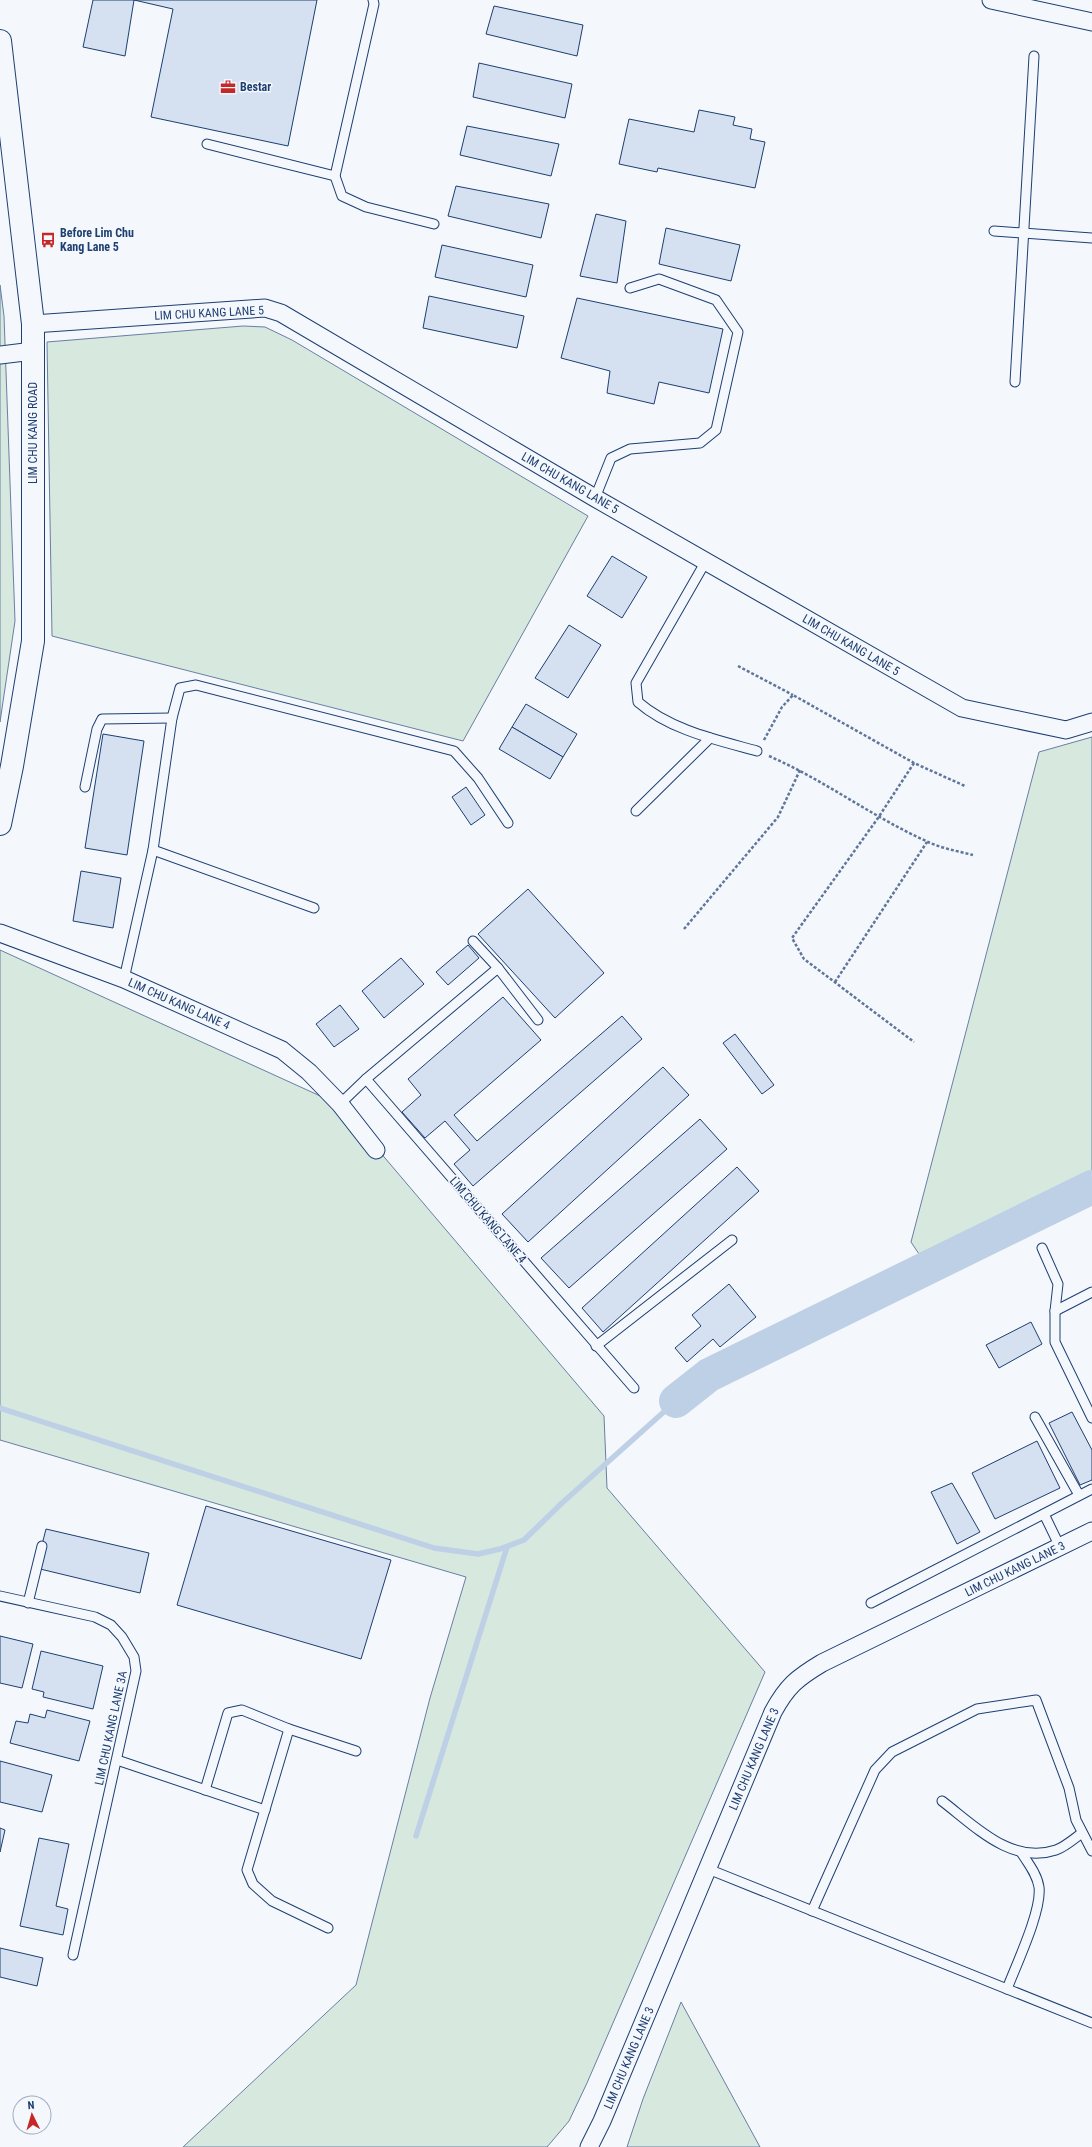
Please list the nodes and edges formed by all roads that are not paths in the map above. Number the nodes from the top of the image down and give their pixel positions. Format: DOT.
graph roads {
  1 [pos="373,0"];
  2 [pos="991,0"];
  3 [pos="1092,22"];
  4 [pos="0,41"];
  5 [pos="1034,56"];
  6 [pos="207,144"];
  7 [pos="336,176"];
  8 [pos="434,224"];
  9 [pos="994,231"];
  10 [pos="1025,234"];
  11 [pos="1092,238"];
  12 [pos="630,288"];
  13 [pos="33,324"];
  14 [pos="33,351"];
  15 [pos="0,355"];
  16 [pos="1015,382"];
  17 [pos="595,498"];
  18 [pos="706,562"];
  19 [pos="172,718"];
  20 [pos="1092,722"];
  21 [pos="710,738"];
  22 [pos="757,751"];
  23 [pos="84,787"];
  24 [pos="636,811"];
  25 [pos="508,823"];
  26 [pos="0,824"];
  27 [pos="153,850"];
  28 [pos="314,908"];
  29 [pos="0,933"];
  30 [pos="473,941"];
  31 [pos="498,968"];
  32 [pos="124,979"];
  33 [pos="538,1020"];
  34 [pos="366,1079"];
  35 [pos="340,1104"];
  36 [pos="376,1150"];
  37 [pos="732,1240"];
  38 [pos="1042,1248"];
  39 [pos="1092,1292"];
  40 [pos="1055,1311"];
  41 [pos="596,1346"];
  42 [pos="634,1388"];
  43 [pos="1035,1417"];
  44 [pos="1092,1418"];
  45 [pos="1092,1489"];
  46 [pos="1079,1496"];
  47 [pos="1044,1514"];
  48 [pos="1092,1531"];
  49 [pos="42,1546"];
  50 [pos="1060,1547"];
  51 [pos="0,1596"];
  52 [pos="28,1603"];
  53 [pos="871,1603"];
  54 [pos="289,1730"];
  55 [pos="356,1751"];
  56 [pos="117,1760"];
  57 [pos="205,1790"];
  58 [pos="942,1800"];
  59 [pos="265,1810"];
  60 [pos="1082,1833"];
  61 [pos="1092,1851"];
  62 [pos="1021,1852"];
  63 [pos="708,1869"];
  64 [pos="812,1911"];
  65 [pos="328,1928"];
  66 [pos="73,1955"];
  67 [pos="1007,1989"];
  68 [pos="1092,2023"];
  69 [pos="589,2147"];
  1 -- 7 [label="lane"];
  2 -- 3 [label="street"];
  4 -- 13 [label="main road, LIM CHU KANG ROAD"];
  5 -- 10 [label="lane"];
  6 -- 7 [label="lane"];
  7 -- 8 [label="lane"];
  9 -- 10 [label="lane"];
  10 -- 11 [label="lane"];
  10 -- 16 [label="lane"];
  12 -- 17 [label="lane"];
  13 -- 14 [label="main road, LIM CHU KANG ROAD"];
  13 -- 17 [label="street, LIM CHU KANG LANE 5"];
  14 -- 15 [label="street"];
  14 -- 26 [label="main road, LIM CHU KANG ROAD"];
  17 -- 18 [label="street, LIM CHU KANG LANE 5"];
  18 -- 20 [label="street, LIM CHU KANG LANE 5"];
  18 -- 21 [label="lane"];
  19 -- 23 [label="lane"];
  19 -- 25 [label="lane"];
  19 -- 27 [label="lane"];
  21 -- 22 [label="lane"];
  21 -- 24 [label="lane"];
  27 -- 28 [label="lane"];
  27 -- 32 [label="lane"];
  29 -- 32 [label="street, LIM CHU KANG LANE 4"];
  30 -- 31 [label="lane"];
  31 -- 33 [label="lane"];
  31 -- 34 [label="lane"];
  32 -- 35 [label="street, LIM CHU KANG LANE 4"];
  34 -- 35 [label="lane"];
  34 -- 41 [label="lane, LIM CHU KANG LANE 4"];
  35 -- 36 [label="street, LIM CHU KANG LANE 4"];
  37 -- 41 [label="lane"];
  38 -- 40 [label="lane"];
  39 -- 40 [label="lane"];
  40 -- 44 [label="lane"];
  41 -- 42 [label="lane, LIM CHU KANG LANE 4"];
  43 -- 46 [label="lane"];
  45 -- 46 [label="lane"];
  46 -- 47 [label="lane"];
  47 -- 50 [label="lane"];
  47 -- 53 [label="lane"];
  48 -- 50 [label="street, LIM CHU KANG LANE 3"];
  49 -- 52 [label="lane"];
  50 -- 63 [label="street, LIM CHU KANG LANE 3"];
  51 -- 52 [label="lane, LIM CHU KANG LANE 3A"];
  52 -- 56 [label="lane, LIM CHU KANG LANE 3A"];
  54 -- 55 [label="lane"];
  54 -- 57 [label="lane"];
  54 -- 59 [label="lane"];
  56 -- 57 [label="lane"];
  56 -- 66 [label="lane, LIM CHU KANG LANE 3A"];
  57 -- 59 [label="lane"];
  58 -- 62 [label="lane"];
  59 -- 65 [label="lane"];
  60 -- 61 [label="lane"];
  60 -- 62 [label="lane"];
  60 -- 64 [label="lane"];
  62 -- 67 [label="lane"];
  63 -- 64 [label="lane"];
  63 -- 69 [label="street, LIM CHU KANG LANE 3"];
  64 -- 67 [label="lane"];
  67 -- 68 [label="lane"];
}
